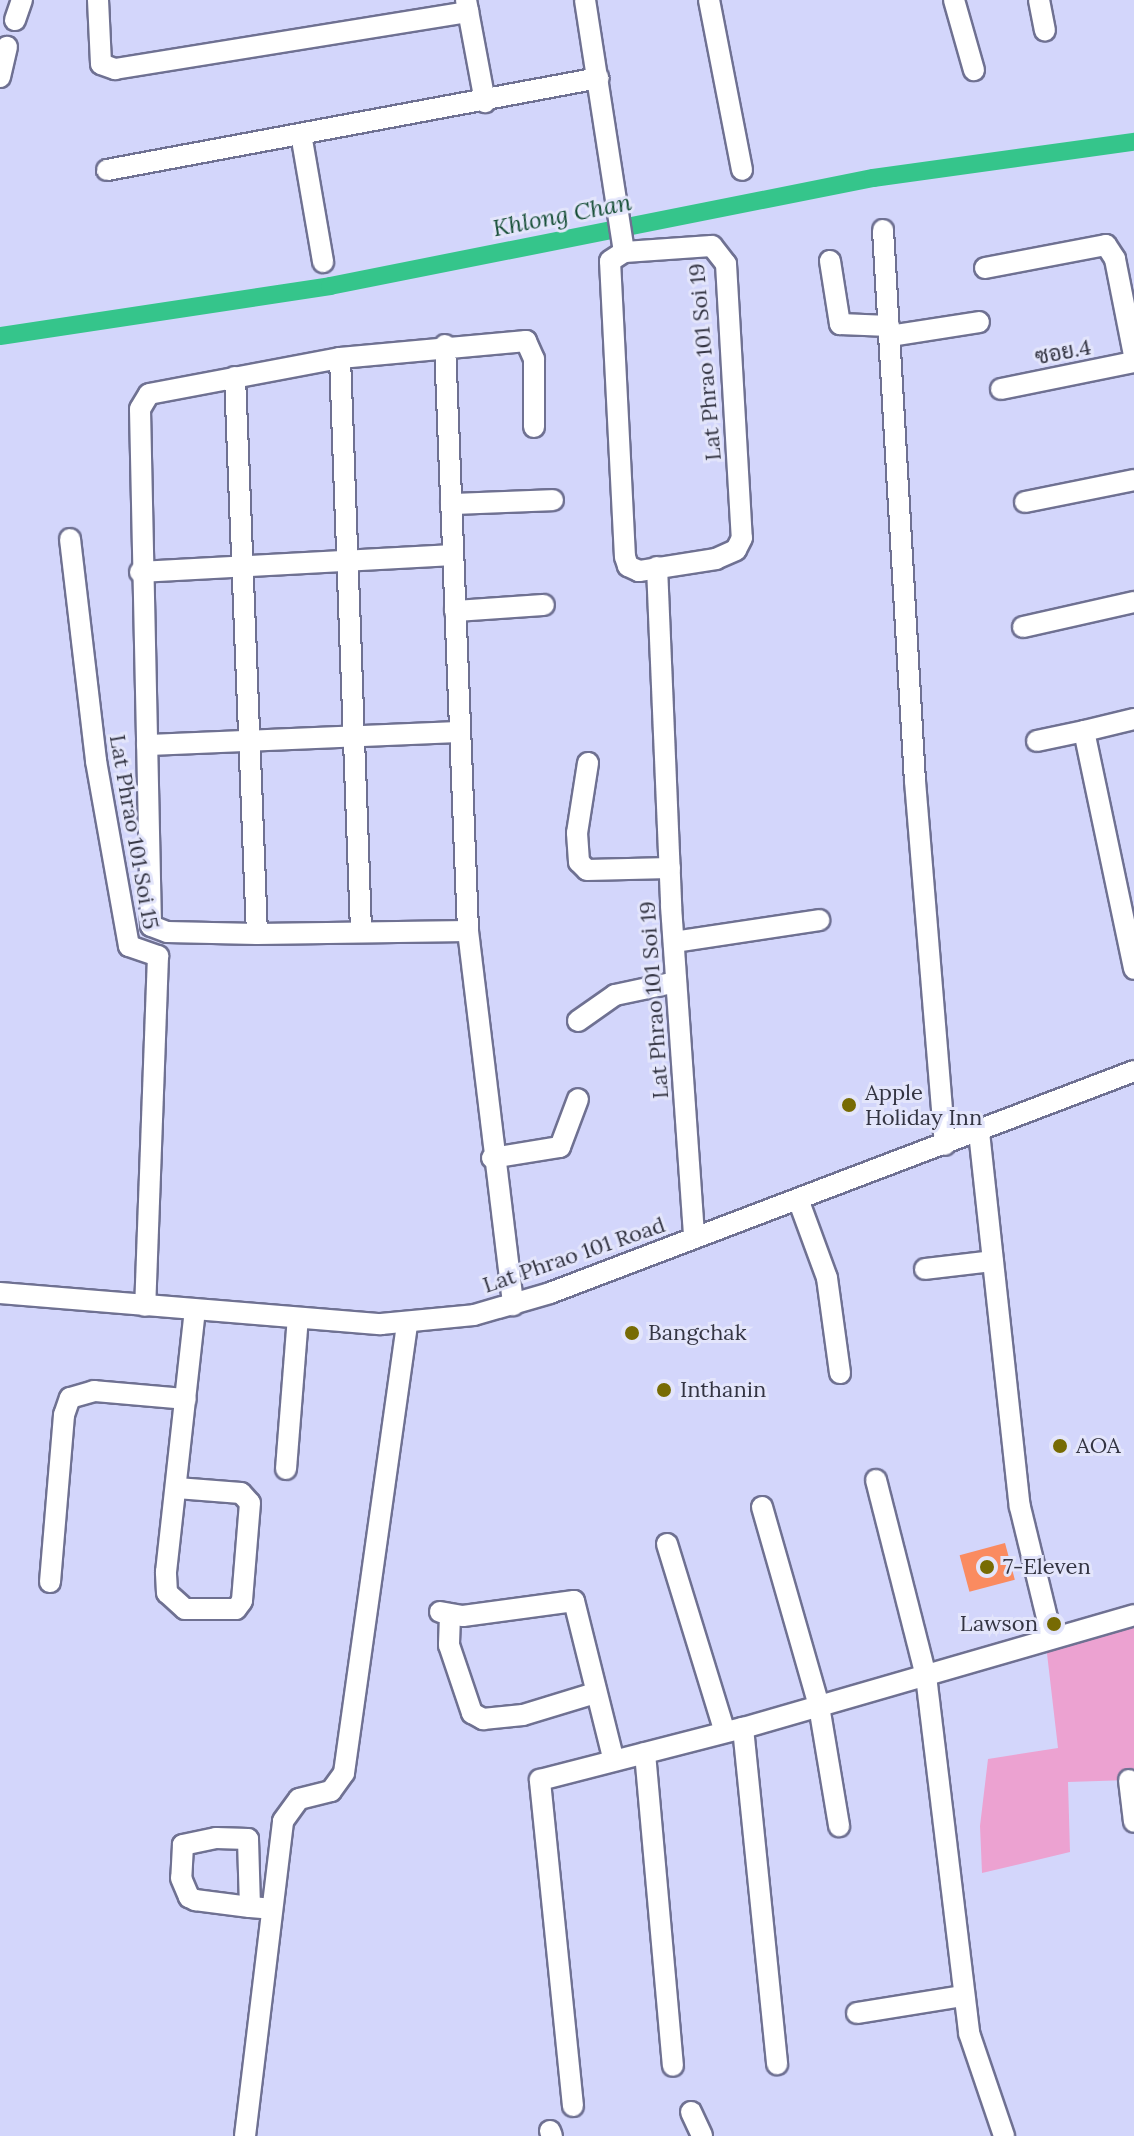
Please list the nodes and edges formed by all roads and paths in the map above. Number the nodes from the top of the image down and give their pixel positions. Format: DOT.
graph roads {
  1 [pos="22,0"];
  2 [pos="98,0"];
  3 [pos="585,0"];
  4 [pos="709,0"];
  5 [pos="954,0"];
  6 [pos="1039,0"];
  7 [pos="467,6"];
  8 [pos="15,20"];
  9 [pos="1045,30"];
  10 [pos="7,47"];
  11 [pos="974,70"];
  12 [pos="0,77"];
  13 [pos="598,78"];
  14 [pos="485,102"];
  15 [pos="301,134"];
  16 [pos="107,170"];
  17 [pos="742,170"];
  18 [pos="883,230"];
  19 [pos="624,251"];
  20 [pos="830,261"];
  21 [pos="323,262"];
  22 [pos="985,268"];
  23 [pos="979,322"];
  24 [pos="890,331"];
  25 [pos="445,345"];
  26 [pos="1134,355"];
  27 [pos="340,358"];
  28 [pos="1134,362"];
  29 [pos="235,377"];
  30 [pos="1001,389"];
  31 [pos="534,427"];
  32 [pos="1134,480"];
  33 [pos="553,500"];
  34 [pos="1025,502"];
  35 [pos="451,504"];
  36 [pos="70,539"];
  37 [pos="453,555"];
  38 [pos="347,561"];
  39 [pos="657,567"];
  40 [pos="243,568"];
  41 [pos="140,572"];
  42 [pos="1134,602"];
  43 [pos="544,605"];
  44 [pos="455,611"];
  45 [pos="1023,627"];
  46 [pos="1134,719"];
  47 [pos="1084,731"];
  48 [pos="460,732"];
  49 [pos="352,738"];
  50 [pos="1037,741"];
  51 [pos="249,743"];
  52 [pos="147,745"];
  53 [pos="588,763"];
  54 [pos="670,868"];
  55 [pos="819,920"];
  56 [pos="468,931"];
  57 [pos="361,932"];
  58 [pos="257,934"];
  59 [pos="674,942"];
  60 [pos="1134,969"];
  61 [pos="676,982"];
  62 [pos="578,1021"];
  63 [pos="1134,1071"];
  64 [pos="578,1099"];
  65 [pos="979,1132"];
  66 [pos="945,1145"];
  67 [pos="492,1158"];
  68 [pos="798,1199"];
  69 [pos="694,1238"];
  70 [pos="993,1261"];
  71 [pos="925,1269"];
  72 [pos="0,1293"];
  73 [pos="513,1305"];
  74 [pos="145,1306"];
  75 [pos="195,1310"];
  76 [pos="298,1318"];
  77 [pos="407,1323"];
  78 [pos="840,1373"];
  79 [pos="186,1399"];
  80 [pos="286,1469"];
  81 [pos="876,1480"];
  82 [pos="177,1488"];
  83 [pos="762,1507"];
  84 [pos="667,1544"];
  85 [pos="50,1582"];
  86 [pos="1134,1615"];
  87 [pos="1052,1638"];
  88 [pos="926,1676"];
  89 [pos="595,1693"];
  90 [pos="819,1706"];
  91 [pos="733,1728"];
  92 [pos="645,1753"];
  93 [pos="613,1758"];
  94 [pos="1129,1780"];
  95 [pos="1134,1822"];
  96 [pos="839,1826"];
  97 [pos="250,1907"];
  98 [pos="271,1909"];
  99 [pos="963,1996"];
  100 [pos="857,2013"];
  101 [pos="777,2064"];
  102 [pos="673,2066"];
  103 [pos="573,2106"];
  104 [pos="691,2112"];
  105 [pos="245,2136"];
  106 [pos="702,2136"];
  107 [pos="1004,2136"];
  1 -- 8 [label="street"];
  2 -- 7 [label="street"];
  3 -- 13 [label="street"];
  4 -- 17 [label="street"];
  5 -- 11 [label="street"];
  6 -- 9 [label="street"];
  7 -- 14 [label="street"];
  10 -- 12 [label="street"];
  13 -- 14 [label="street"];
  13 -- 19 [label="street"];
  14 -- 15 [label="street"];
  15 -- 16 [label="street"];
  15 -- 21 [label="street"];
  18 -- 24 [label="street"];
  19 -- 39 [label="street, Lat Phrao 101 Soi 19"];
  19 -- 39 [label="street, Lat Phrao 101 Soi 19"];
  20 -- 24 [label="street"];
  22 -- 26 [label="street"];
  23 -- 24 [label="street"];
  24 -- 66 [label="street"];
  25 -- 27 [label="street"];
  25 -- 31 [label="street"];
  25 -- 35 [label="street"];
  27 -- 29 [label="street"];
  27 -- 38 [label="street"];
  28 -- 30 [label="street, ซอย.4"];
  29 -- 40 [label="street"];
  29 -- 41 [label="street"];
  32 -- 34 [label="street"];
  33 -- 35 [label="street"];
  35 -- 37 [label="street"];
  36 -- 74 [label="street, Lat Phrao 101 Soi 15"];
  37 -- 38 [label="street"];
  37 -- 44 [label="street"];
  38 -- 40 [label="street"];
  38 -- 49 [label="street"];
  39 -- 54 [label="street, Lat Phrao 101 Soi 19"];
  40 -- 41 [label="street"];
  40 -- 51 [label="street"];
  41 -- 52 [label="street"];
  42 -- 45 [label="street"];
  43 -- 44 [label="street"];
  44 -- 48 [label="street"];
  46 -- 47 [label="street"];
  47 -- 50 [label="street"];
  47 -- 60 [label="street"];
  48 -- 49 [label="street"];
  48 -- 56 [label="street"];
  49 -- 51 [label="street"];
  49 -- 57 [label="street"];
  51 -- 52 [label="street"];
  51 -- 58 [label="street"];
  52 -- 58 [label="street"];
  53 -- 54 [label="street"];
  54 -- 59 [label="street, Lat Phrao 101 Soi 19"];
  55 -- 59 [label="street"];
  56 -- 57 [label="street"];
  56 -- 67 [label="street"];
  57 -- 58 [label="street"];
  59 -- 61 [label="street, Lat Phrao 101 Soi 19"];
  61 -- 62 [label="street"];
  61 -- 69 [label="street, Lat Phrao 101 Soi 19"];
  63 -- 65 [label="street, Lat Phrao 101 Road"];
  64 -- 67 [label="street"];
  65 -- 66 [label="street, Lat Phrao 101 Road"];
  65 -- 70 [label="street"];
  66 -- 68 [label="street, Lat Phrao 101 Road"];
  67 -- 73 [label="street"];
  68 -- 69 [label="street, Lat Phrao 101 Road"];
  68 -- 78 [label="street"];
  69 -- 73 [label="street, Lat Phrao 101 Road"];
  70 -- 71 [label="street"];
  70 -- 87 [label="street"];
  72 -- 74 [label="street, Lat Phrao 101 Road"];
  73 -- 77 [label="street, Lat Phrao 101 Road"];
  74 -- 75 [label="street, Lat Phrao 101 Road"];
  75 -- 76 [label="street, Lat Phrao 101 Road"];
  75 -- 79 [label="street"];
  76 -- 77 [label="street, Lat Phrao 101 Road"];
  76 -- 80 [label="street"];
  77 -- 98 [label="street"];
  79 -- 82 [label="street"];
  79 -- 85 [label="street"];
  81 -- 88 [label="street"];
  82 -- 82 [label="street"];
  83 -- 90 [label="street"];
  84 -- 91 [label="street"];
  86 -- 87 [label="street"];
  87 -- 88 [label="street"];
  88 -- 90 [label="street"];
  88 -- 99 [label="street"];
  89 -- 89 [label="street"];
  89 -- 93 [label="street"];
  90 -- 91 [label="street"];
  90 -- 96 [label="street"];
  91 -- 92 [label="street"];
  91 -- 101 [label="street"];
  92 -- 93 [label="street"];
  92 -- 102 [label="street"];
  93 -- 103 [label="street"];
  94 -- 95 [label="street"];
  97 -- 97 [label="street"];
  97 -- 98 [label="street"];
  98 -- 105 [label="street"];
  99 -- 100 [label="street"];
  99 -- 107 [label="street"];
  104 -- 106 [label="street"];
}
